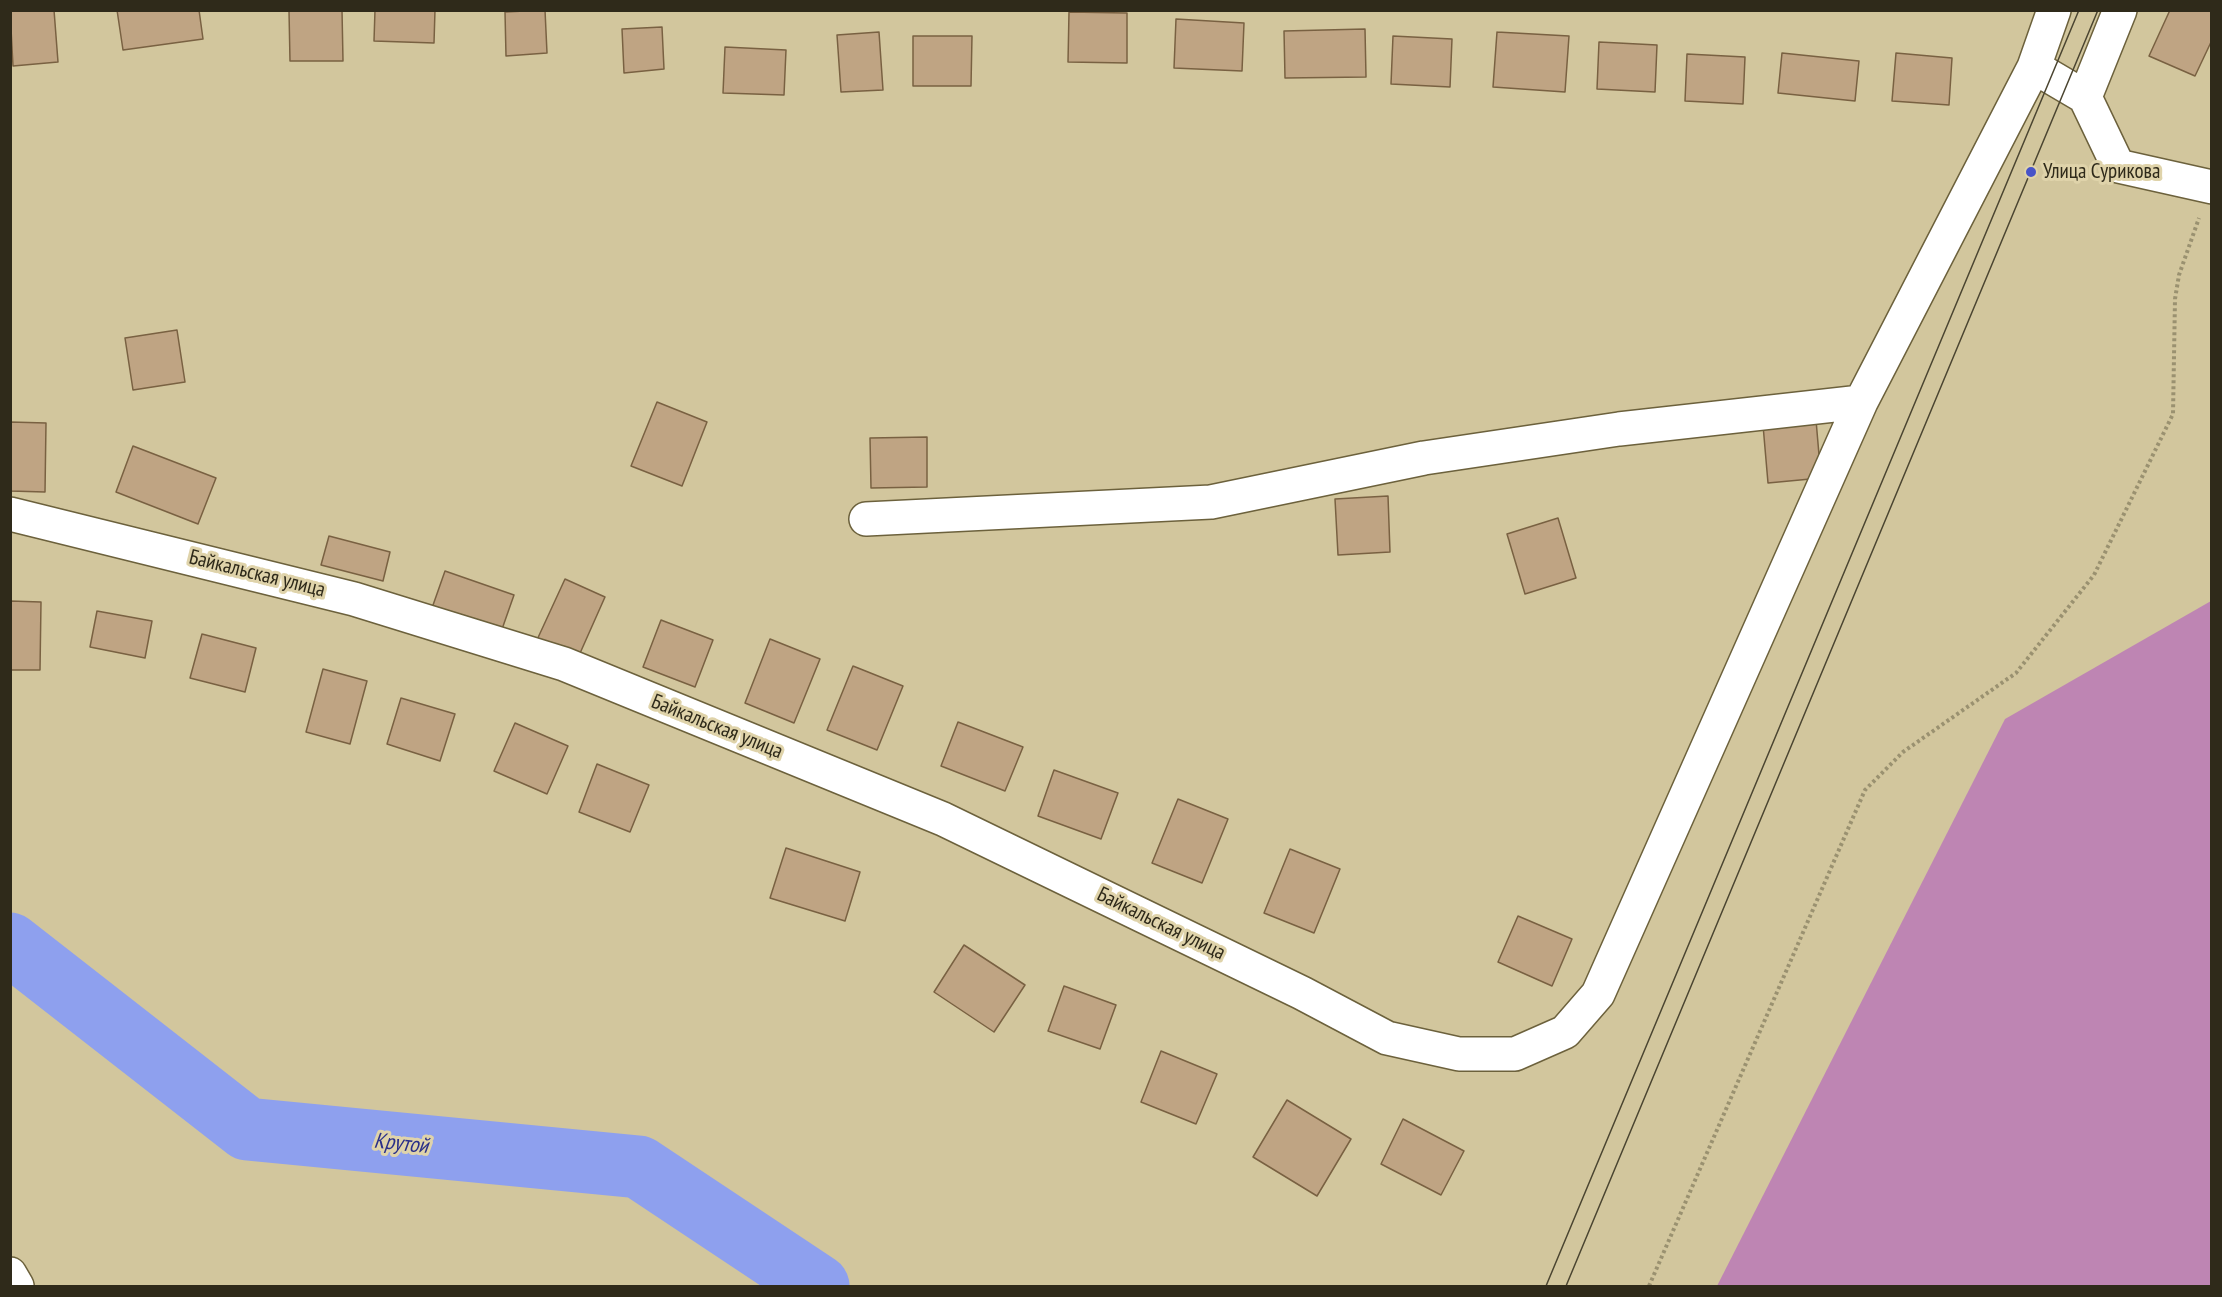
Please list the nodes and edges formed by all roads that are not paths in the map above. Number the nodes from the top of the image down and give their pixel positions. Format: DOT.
graph roads {
  1 [pos="2054,10"];
  2 [pos="2120,10"];
  3 [pos="2034,68"];
  4 [pos="2085,97"];
  5 [pos="2211,187"];
  6 [pos="1861,402"];
  7 [pos="10,514"];
  8 [pos="866,519"];
  9 [pos="10,1274"];
  10 [pos="16,1287"];
  1 -- 3 [label="street, Байкальская улица"];
  2 -- 4 [label="street"];
  3 -- 4 [label="street"];
  3 -- 6 [label="street, Байкальская улица"];
  4 -- 5 [label="street"];
  6 -- 7 [label="street, Байкальская улица"];
  6 -- 8 [label="street"];
  9 -- 10 [label="street"];
}
